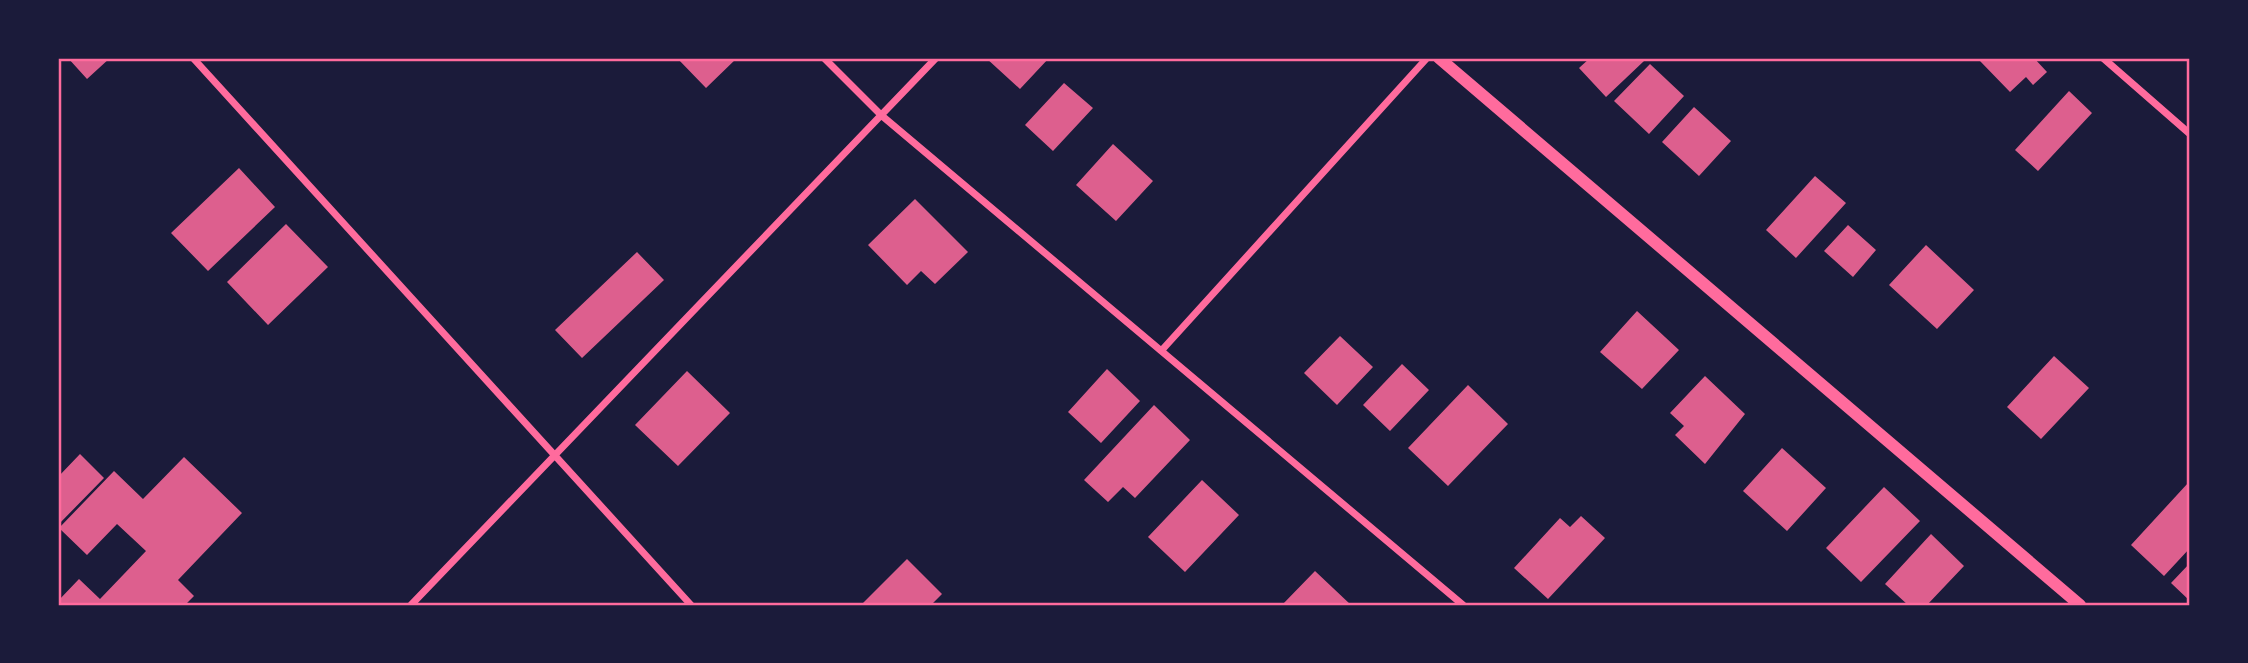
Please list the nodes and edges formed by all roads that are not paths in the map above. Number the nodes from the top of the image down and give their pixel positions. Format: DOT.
graph roads {
  1 [pos="193,58"];
  2 [pos="824,58"];
  3 [pos="936,58"];
  4 [pos="1427,58"];
  5 [pos="1439,58"];
  6 [pos="2103,58"];
  7 [pos="881,116"];
  8 [pos="2190,134"];
  9 [pos="1162,350"];
  10 [pos="554,455"];
  11 [pos="411,605"];
  12 [pos="691,605"];
  13 [pos="1463,605"];
  14 [pos="2080,605"];
  1 -- 10 [label="street"];
  2 -- 7 [label="street"];
  3 -- 7 [label="street"];
  4 -- 9 [label="street"];
  5 -- 14 [label="street"];
  6 -- 8 [label="street"];
  7 -- 9 [label="street"];
  7 -- 10 [label="street"];
  9 -- 13 [label="street"];
  10 -- 11 [label="street"];
  10 -- 12 [label="street"];
}
